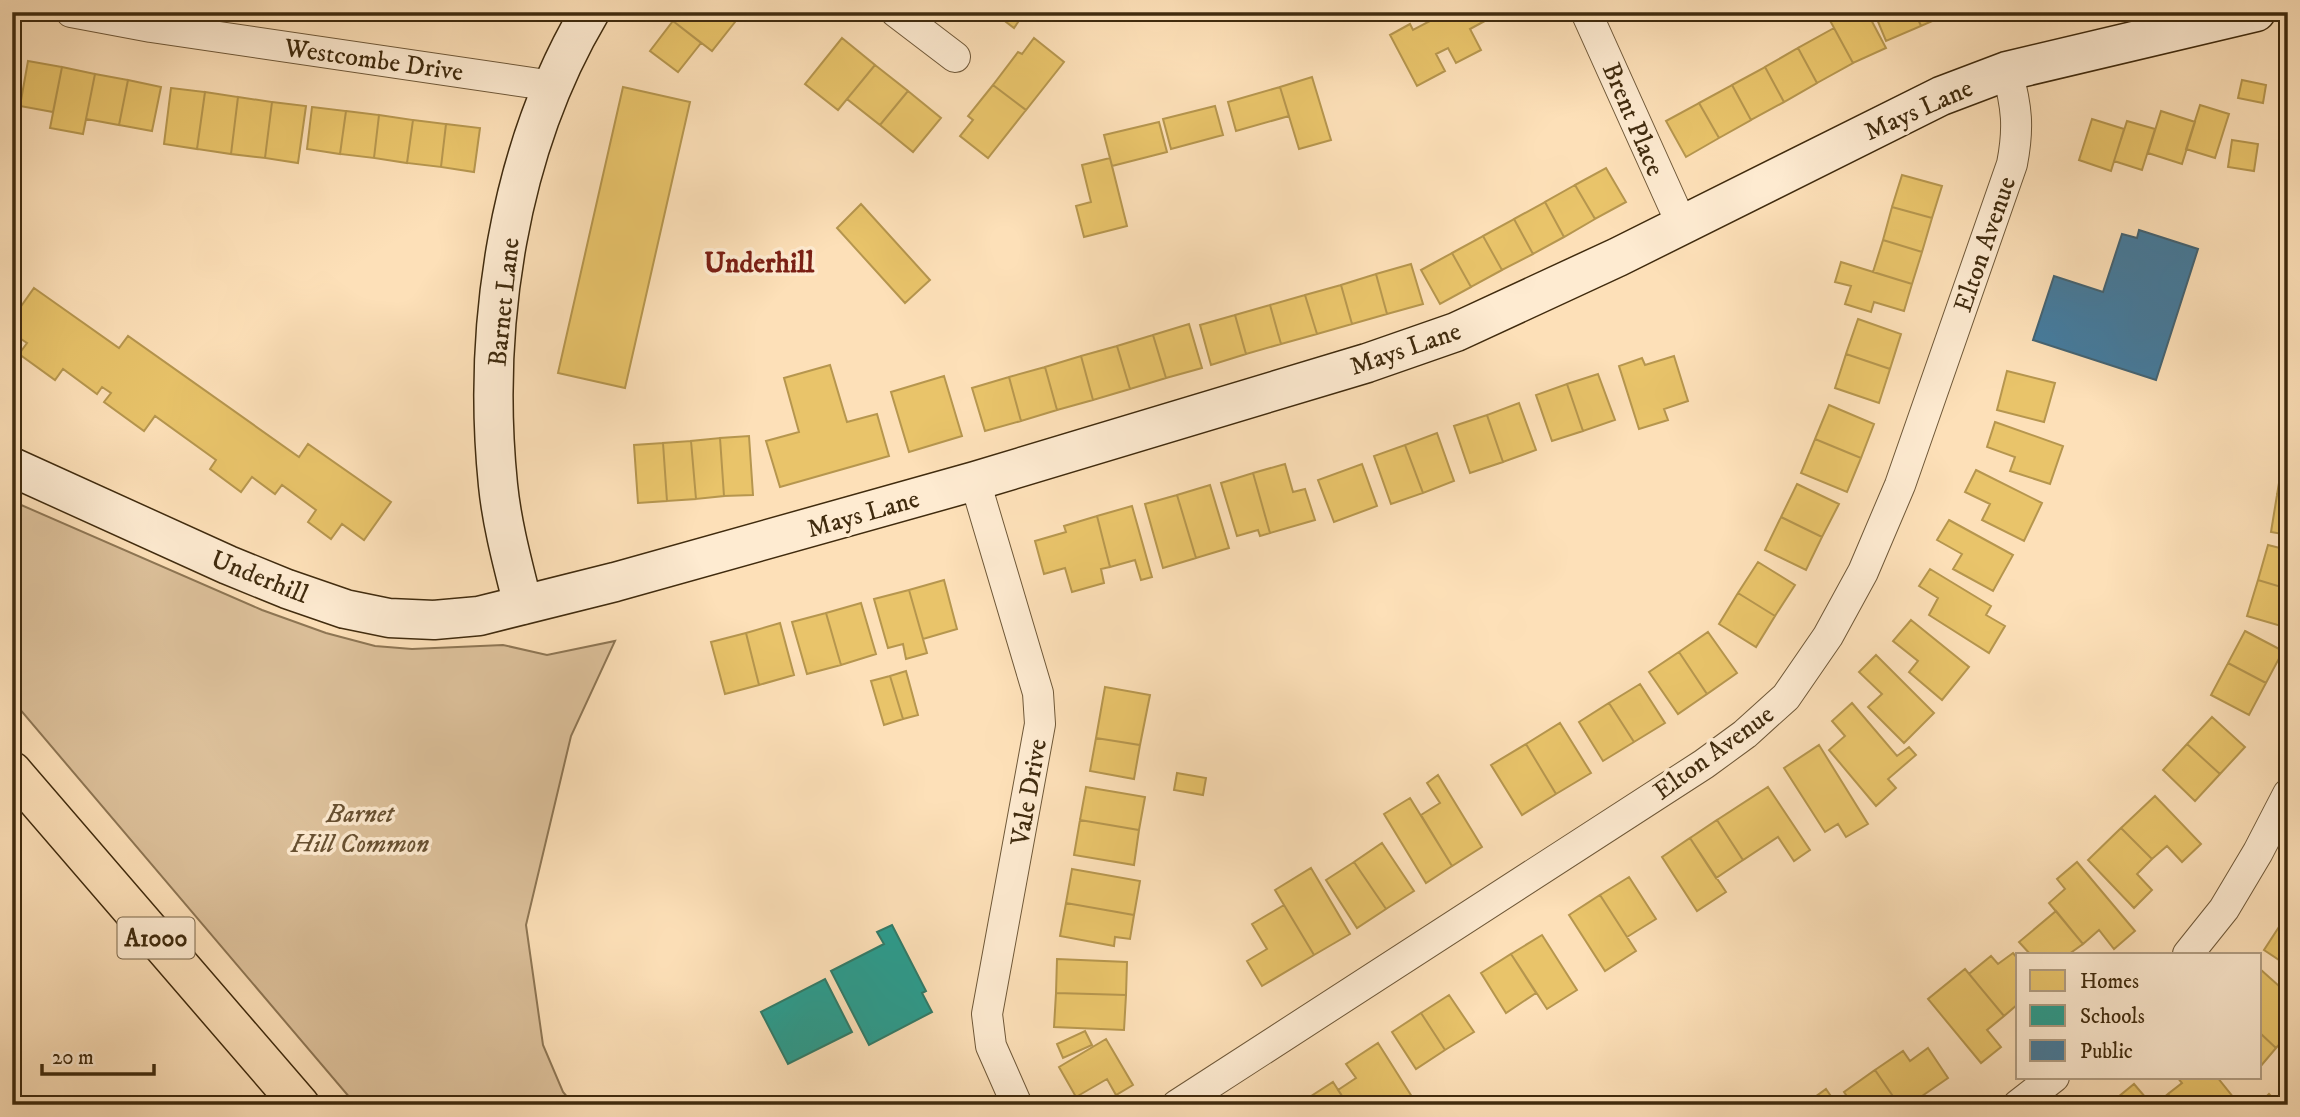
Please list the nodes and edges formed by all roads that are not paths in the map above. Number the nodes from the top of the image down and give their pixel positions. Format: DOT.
graph roads {
  1 [pos="71,12"];
  2 [pos="590,12"];
  3 [pos="896,12"];
  4 [pos="1586,12"];
  5 [pos="2250,13"];
  6 [pos="955,57"];
  7 [pos="2007,71"];
  8 [pos="553,86"];
  9 [pos="1682,225"];
  10 [pos="12,467"];
  11 [pos="975,481"];
  12 [pos="523,605"];
  13 [pos="12,771"];
  14 [pos="2288,794"];
  15 [pos="2190,953"];
  16 [pos="2053,1078"];
  17 [pos="300,1105"];
  18 [pos="1017,1105"];
  19 [pos="1177,1105"];
  20 [pos="2018,1105"];
  1 -- 8 [label="street, Westcombe Drive"];
  2 -- 8 [label="street, Barnet Lane"];
  3 -- 6 [label="street"];
  4 -- 9 [label="street, Brent Place"];
  5 -- 7 [label="street, Mays Lane"];
  7 -- 9 [label="street, Mays Lane"];
  7 -- 19 [label="street, Elton Avenue"];
  8 -- 12 [label="street, Barnet Lane"];
  9 -- 11 [label="street, Mays Lane"];
  10 -- 12 [label="street, Underhill"];
  11 -- 12 [label="street, Mays Lane"];
  11 -- 18 [label="street, Vale Drive"];
  13 -- 17 [label="main road, A1000"];
  14 -- 15 [label="street"];
  16 -- 20 [label="street"];
}
